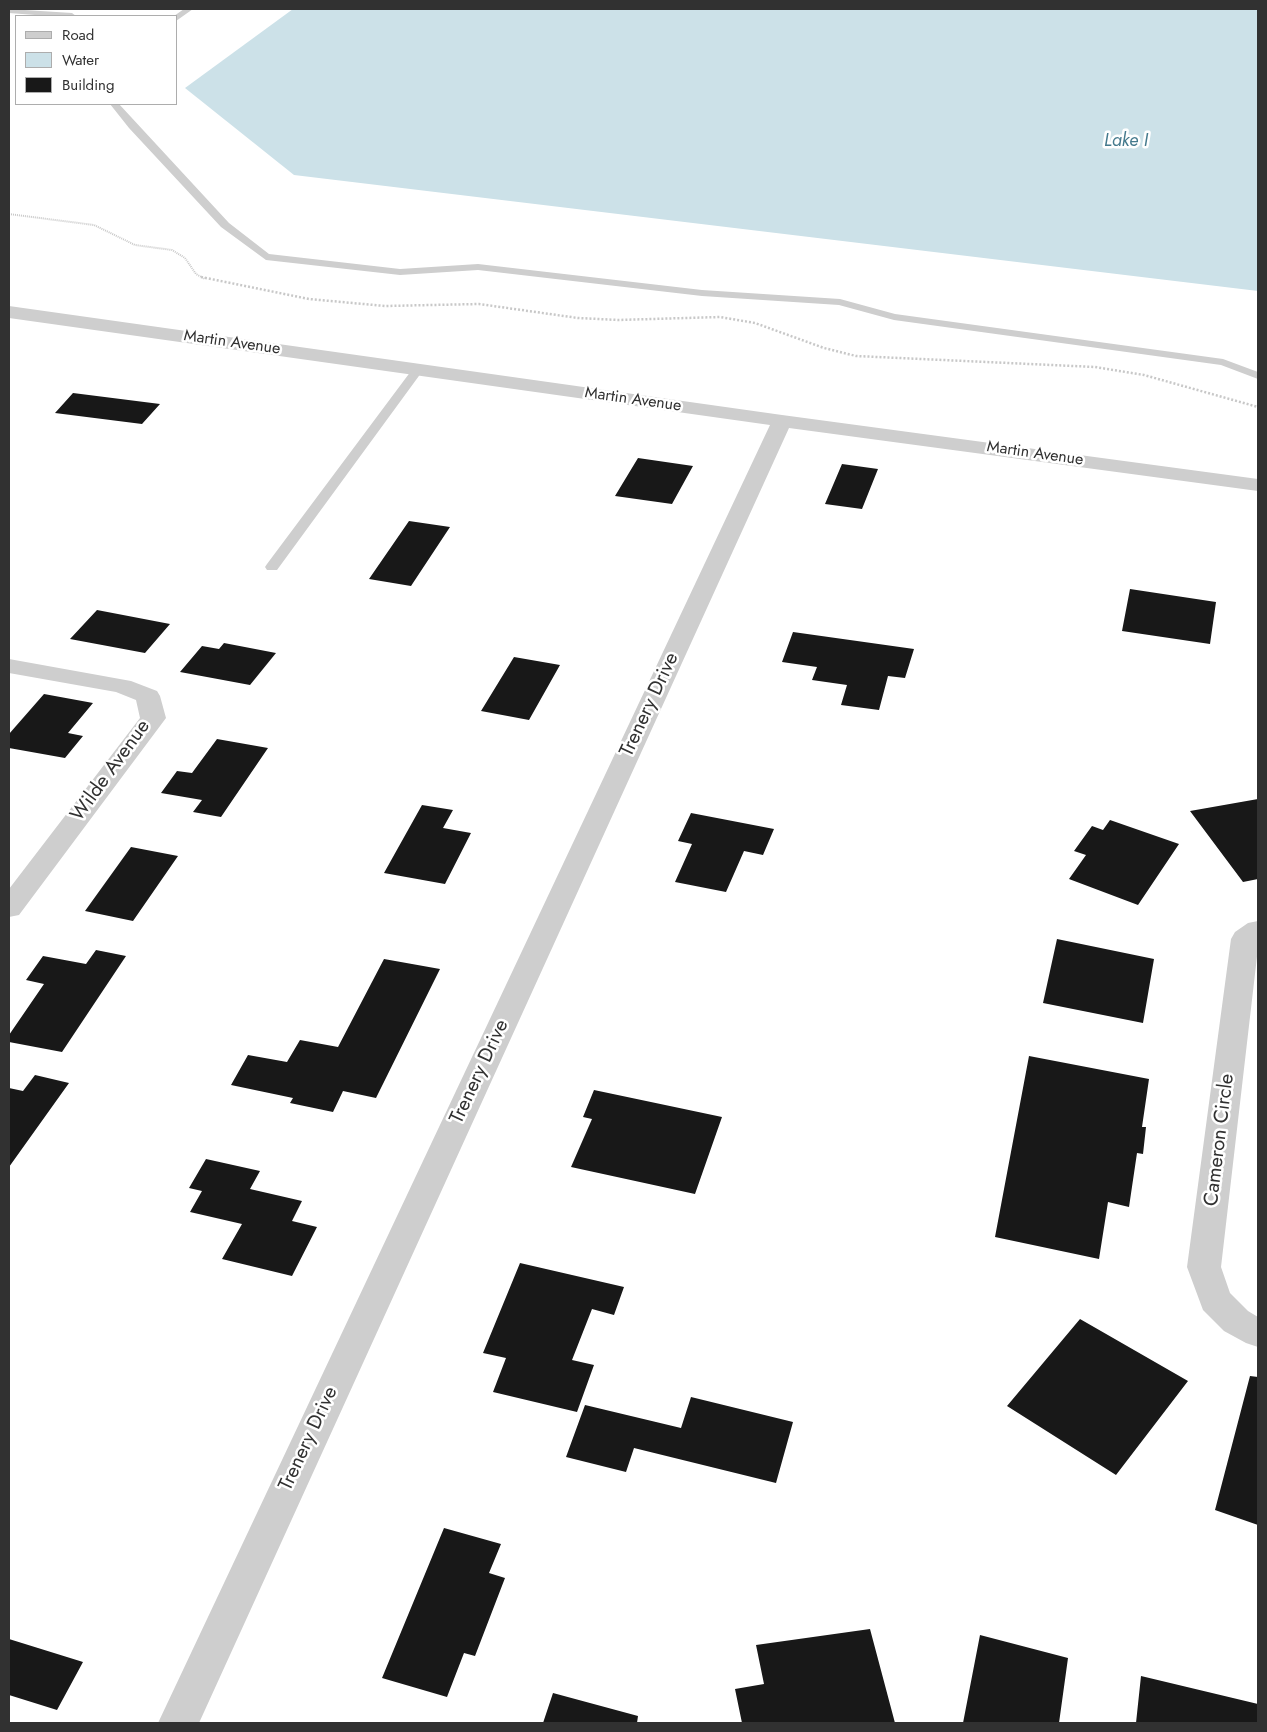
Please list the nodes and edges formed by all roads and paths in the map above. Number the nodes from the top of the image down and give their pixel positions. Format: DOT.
graph roads {
  1 [pos="189,9"];
  2 [pos="9,10"];
  3 [pos="62,15"];
  4 [pos="178,17"];
  5 [pos="115,105"];
  6 [pos="9,214"];
  7 [pos="9,312"];
  8 [pos="418,369"];
  9 [pos="1258,376"];
  10 [pos="1258,406"];
  11 [pos="782,421"];
  12 [pos="1258,485"];
  13 [pos="272,567"];
  14 [pos="9,666"];
  15 [pos="9,908"];
  16 [pos="1258,930"];
  17 [pos="1258,1333"];
  18 [pos="178,1723"];
  1 -- 4 [label="lane"];
  2 -- 3 [label="lane"];
  5 -- 9 [label="lane"];
  6 -- 10 [label="path"];
  7 -- 8 [label="street, Martin Avenue"];
  8 -- 11 [label="street, Martin Avenue"];
  8 -- 13 [label="lane"];
  11 -- 12 [label="street, Martin Avenue"];
  11 -- 18 [label="street, Trenery Drive"];
  14 -- 15 [label="street, Wilde Avenue"];
  16 -- 17 [label="street, Cameron Circle"];
}
